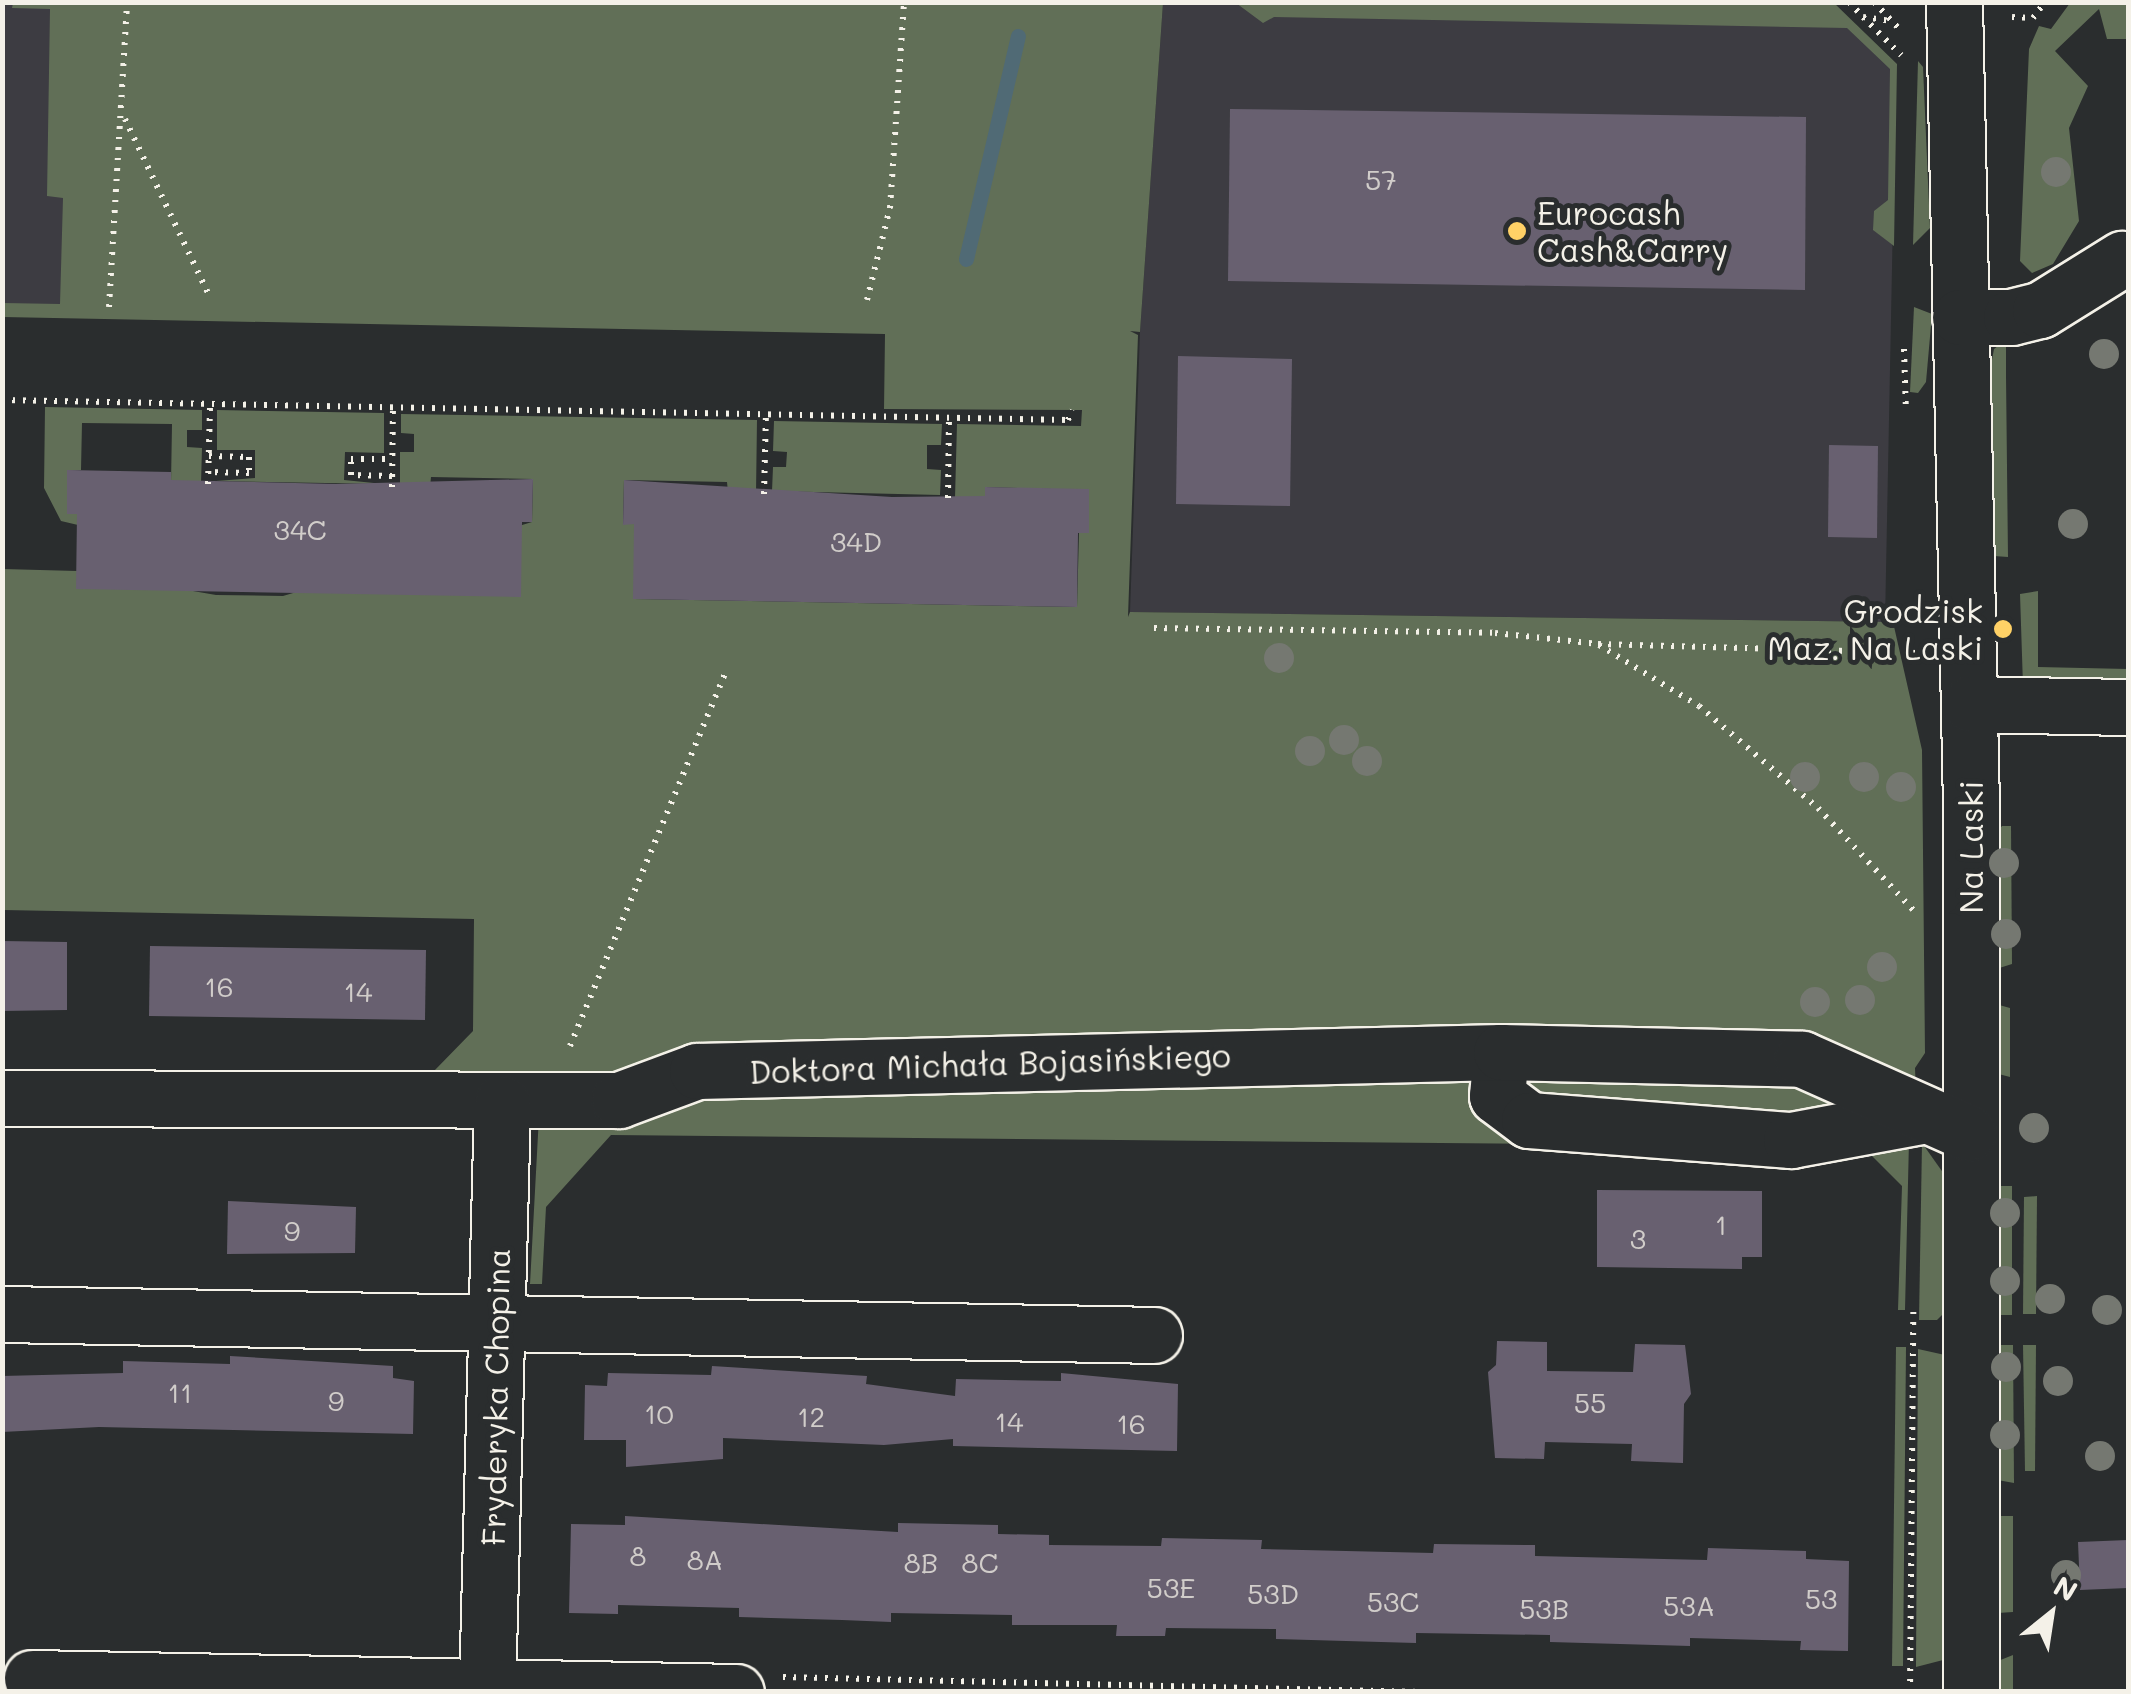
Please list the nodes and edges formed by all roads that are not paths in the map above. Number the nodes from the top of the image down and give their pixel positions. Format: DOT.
graph roads {
  1 [pos="1930,9"];
  2 [pos="2122,259"];
  3 [pos="1960,317"];
  4 [pos="1970,679"];
  5 [pos="2128,707"];
  6 [pos="1500,1052"];
  7 [pos="2,1098"];
  8 [pos="502,1103"];
  9 [pos="1944,1124"];
  10 [pos="2,1314"];
  11 [pos="496,1324"];
  12 [pos="1154,1335"];
  13 [pos="32,1678"];
  14 [pos="487,1690"];
  15 [pos="736,1692"];
  16 [pos="1971,1692"];
  1 -- 3 [label="street, Na Laski"];
  2 -- 3 [label="street"];
  3 -- 4 [label="street, Na Laski"];
  4 -- 5 [label="street"];
  4 -- 9 [label="street, Na Laski"];
  6 -- 8 [label="street, Doktora Michała Bojasińskiego"];
  6 -- 9 [label="street, Doktora Michała Bojasińskiego"];
  6 -- 9 [label="street"];
  7 -- 8 [label="street, Doktora Michała Bojasińskiego"];
  8 -- 11 [label="street, Fryderyka Chopina"];
  9 -- 16 [label="street, Na Laski"];
  10 -- 11 [label="street"];
  11 -- 12 [label="street"];
  11 -- 14 [label="street, Fryderyka Chopina"];
  13 -- 14 [label="street"];
  14 -- 15 [label="street"];
}
